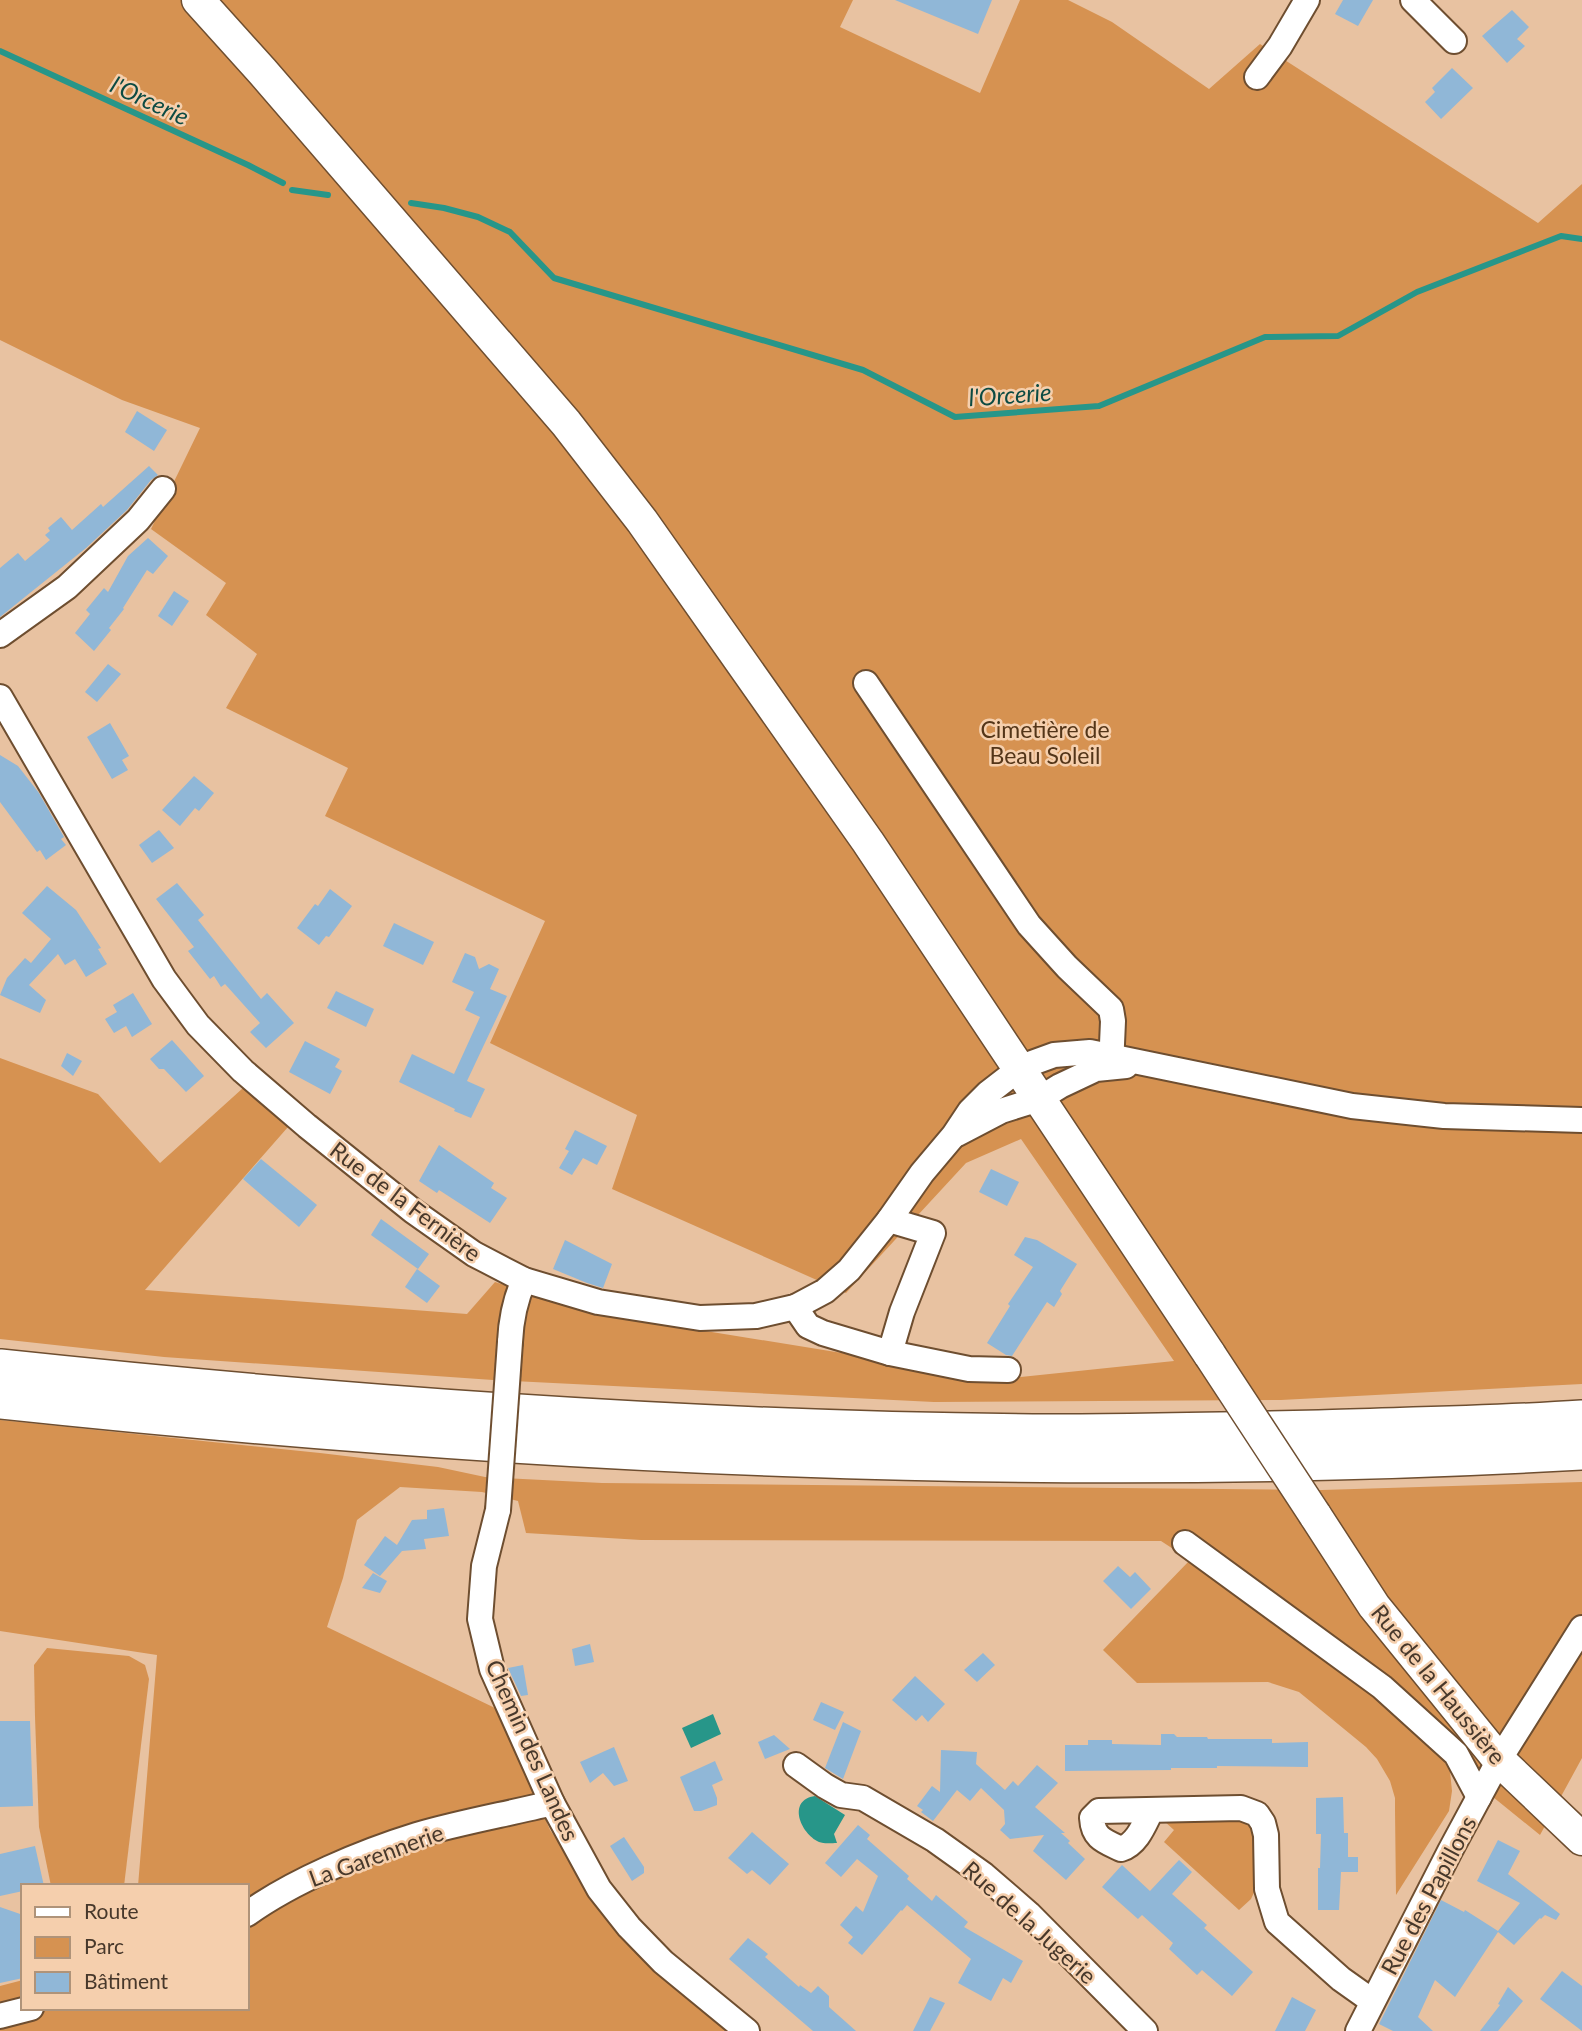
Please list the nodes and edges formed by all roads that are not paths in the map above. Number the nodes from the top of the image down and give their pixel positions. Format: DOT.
graph roads {
  1 [pos="198,0"];
  2 [pos="1307,0"];
  3 [pos="1413,0"];
  4 [pos="1454,41"];
  5 [pos="1257,77"];
  6 [pos="163,489"];
  7 [pos="0,635"];
  8 [pos="866,683"];
  9 [pos="0,697"];
  10 [pos="9,734"];
  11 [pos="1112,1062"];
  12 [pos="1019,1069"];
  13 [pos="1039,1099"];
  14 [pos="1582,1120"];
  15 [pos="954,1135"];
  16 [pos="889,1220"];
  17 [pos="524,1280"];
  18 [pos="795,1307"];
  19 [pos="0,1352"];
  20 [pos="890,1353"];
  21 [pos="0,1368"];
  22 [pos="1008,1370"];
  23 [pos="0,1400"];
  24 [pos="1582,1419"];
  25 [pos="1165,1432"];
  26 [pos="1582,1451"];
  27 [pos="1185,1543"];
  28 [pos="1582,1628"];
  29 [pos="1499,1760"];
  30 [pos="796,1765"];
  31 [pos="1479,1797"];
  32 [pos="552,1803"];
  33 [pos="1151,1811"];
  34 [pos="1582,1839"];
  35 [pos="248,1913"];
  36 [pos="1372,2001"];
  37 [pos="23,2010"];
  38 [pos="0,2016"];
  39 [pos="1138,2029"];
  40 [pos="747,2031"];
  41 [pos="1357,2031"];
  1 -- 12 [label="main road, Rue de la Haussière"];
  2 -- 5 [label="street"];
  3 -- 4 [label="street"];
  6 -- 7 [label="street"];
  8 -- 11 [label="street"];
  9 -- 10 [label="street, Rue de la Fernière"];
  10 -- 17 [label="street, Rue de la Fernière"];
  11 -- 12 [label="street, Rue de la Fernière"];
  11 -- 13 [label="street, Rue de la Fernière"];
  11 -- 14 [label="street"];
  12 -- 13 [label="main road, Rue de la Haussière"];
  12 -- 15 [label="street, Rue de la Fernière"];
  13 -- 15 [label="street, Rue de la Fernière"];
  13 -- 29 [label="main road, Rue de la Haussière, bridge"];
  15 -- 16 [label="street, Rue de la Fernière"];
  16 -- 18 [label="street, Rue de la Fernière"];
  16 -- 20 [label="street"];
  17 -- 18 [label="street, Rue de la Fernière"];
  17 -- 32 [label="street, Chemin des Landes, bridge"];
  18 -- 20 [label="street"];
  19 -- 25 [label="highway"];
  20 -- 22 [label="street"];
  21 -- 25 [label="highway"];
  23 -- 26 [label="highway"];
  24 -- 25 [label="highway"];
  27 -- 31 [label="street"];
  28 -- 29 [label="street, Rue des Papillons"];
  29 -- 31 [label="street, Rue des Papillons"];
  29 -- 34 [label="main road, Rue de la Haussière"];
  30 -- 39 [label="street, Rue de la Jugerie"];
  31 -- 36 [label="street, Rue des Papillons"];
  32 -- 35 [label="street, La Garennerie"];
  32 -- 40 [label="street, Chemin des Landes"];
  33 -- 36 [label="street"];
  36 -- 41 [label="street, Rue des Papillons"];
  37 -- 38 [label="street"];
}
